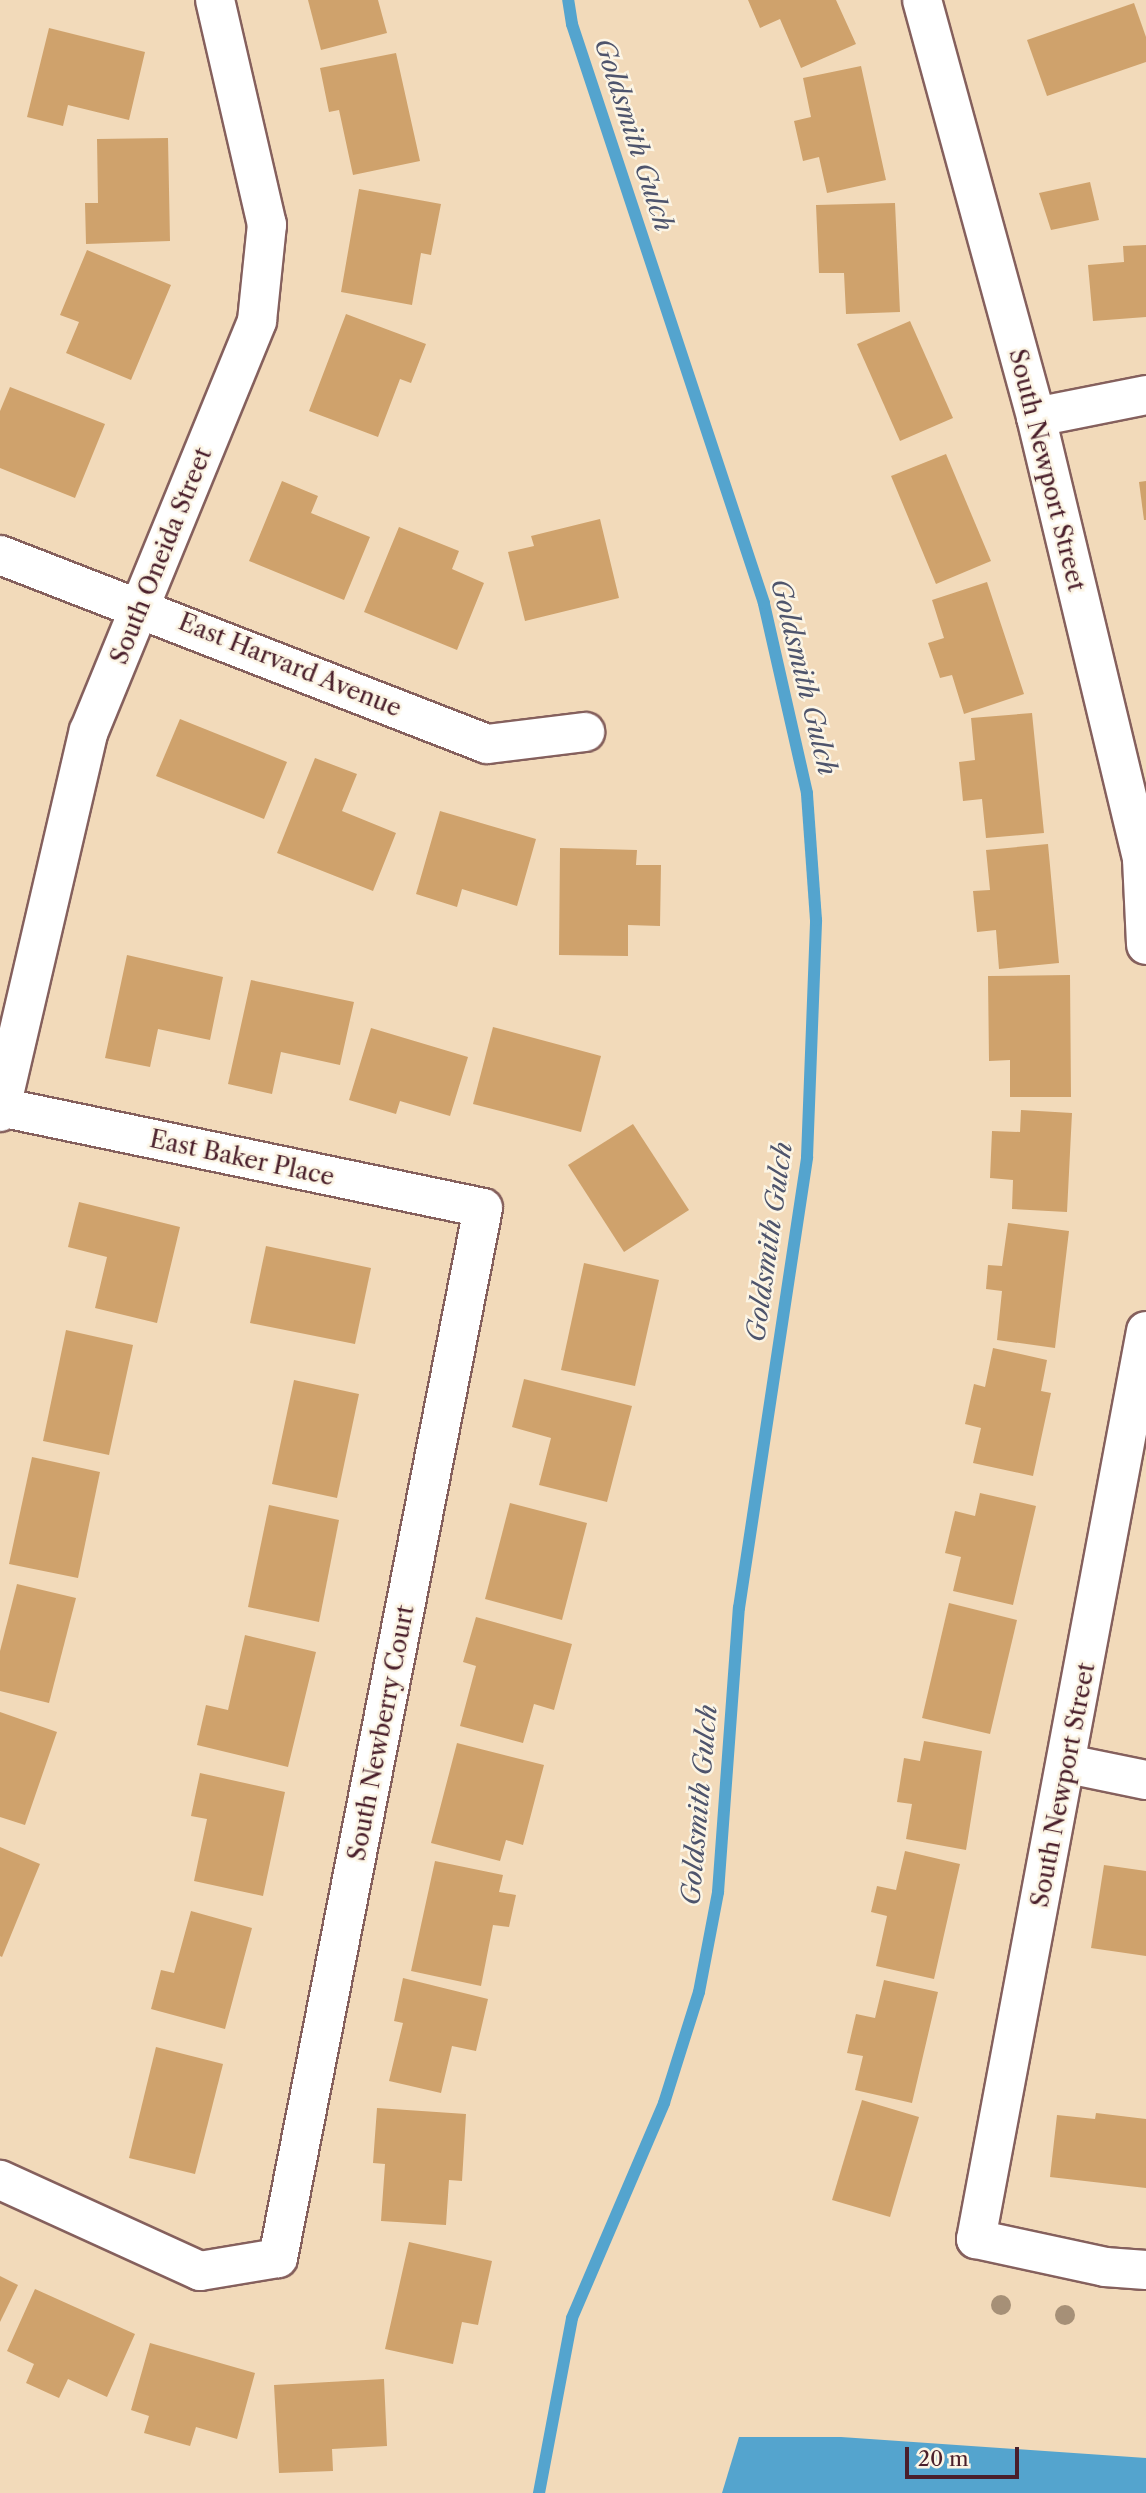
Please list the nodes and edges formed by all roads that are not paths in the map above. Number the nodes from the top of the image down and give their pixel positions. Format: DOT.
graph roads {
  1 [pos="215,0"];
  2 [pos="922,0"];
  3 [pos="1146,395"];
  4 [pos="1036,417"];
  5 [pos="0,555"];
  6 [pos="141,606"];
  7 [pos="585,732"];
  8 [pos="1144,858"];
  9 [pos="1146,945"];
  10 [pos="0,1109"];
  11 [pos="483,1208"];
  12 [pos="1146,1331"];
  13 [pos="1068,1764"];
  14 [pos="1146,1780"];
  15 [pos="0,2180"];
  16 [pos="1146,2270"];
  1 -- 6 [label="street, South Oneida Street"];
  2 -- 4 [label="street, South Newport Street"];
  3 -- 4 [label="street"];
  4 -- 8 [label="street, South Newport Street"];
  5 -- 6 [label="street, East Harvard Avenue"];
  6 -- 7 [label="street, East Harvard Avenue"];
  6 -- 10 [label="street, South Oneida Street"];
  8 -- 9 [label="street, South Newport Street"];
  10 -- 11 [label="street, East Baker Place"];
  11 -- 15 [label="street, South Newberry Court"];
  12 -- 13 [label="street, South Newport Street"];
  13 -- 14 [label="street"];
  13 -- 16 [label="street, South Newport Street"];
}
